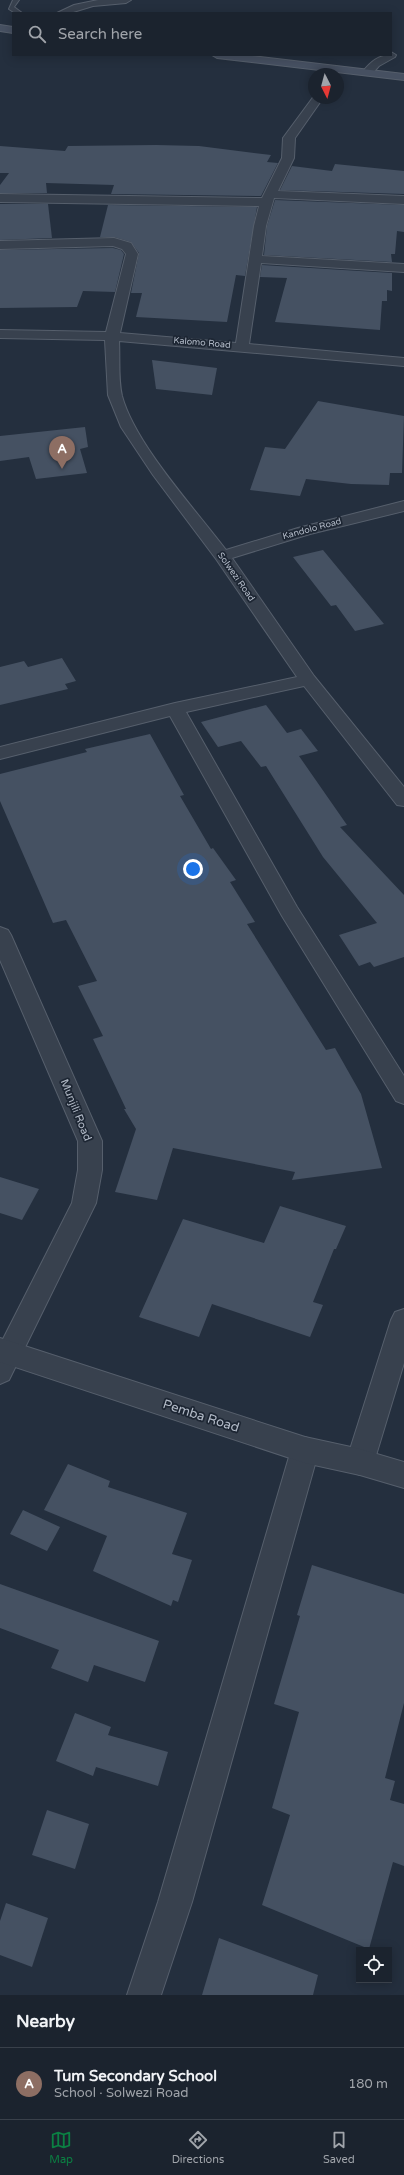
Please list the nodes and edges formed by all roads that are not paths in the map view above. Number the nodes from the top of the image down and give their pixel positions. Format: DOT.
graph roads {
  1 [pos="16,0"];
  2 [pos="126,0"];
  3 [pos="17,12"];
  4 [pos="64,12"];
  5 [pos="0,28"];
  6 [pos="12,30"];
  7 [pos="404,52"];
  8 [pos="392,55"];
  9 [pos="224,56"];
  10 [pos="389,56"];
  11 [pos="311,68"];
  12 [pos="344,72"];
  13 [pos="367,73"];
  14 [pos="404,78"];
  15 [pos="314,104"];
  16 [pos="0,198"];
  17 [pos="268,198"];
  18 [pos="404,200"];
  19 [pos="0,245"];
  20 [pos="255,259"];
  21 [pos="404,268"];
  22 [pos="0,334"];
  23 [pos="112,336"];
  24 [pos="242,347"];
  25 [pos="404,362"];
  26 [pos="404,506"];
  27 [pos="222,556"];
  28 [pos="308,680"];
  29 [pos="175,709"];
  30 [pos="0,753"];
  31 [pos="404,800"];
  32 [pos="0,935"];
  33 [pos="404,1095"];
  34 [pos="404,1320"];
  35 [pos="3,1359"];
  36 [pos="305,1450"];
  37 [pos="360,1462"];
  38 [pos="404,1475"];
  39 [pos="144,1995"];
  1 -- 3 [label="lane"];
  2 -- 4 [label="street"];
  5 -- 6 [label="main road"];
  7 -- 8 [label="street"];
  9 -- 11 [label="main road"];
  10 -- 13 [label="street"];
  12 -- 13 [label="main road"];
  13 -- 14 [label="main road"];
  15 -- 17 [label="street"];
  16 -- 17 [label="street"];
  17 -- 18 [label="street"];
  17 -- 20 [label="street"];
  19 -- 23 [label="street, Solwezi Road"];
  20 -- 21 [label="street"];
  20 -- 24 [label="street"];
  22 -- 23 [label="street, Kalomo Road"];
  23 -- 24 [label="street, Kalomo Road"];
  23 -- 27 [label="street, Solwezi Road"];
  24 -- 25 [label="street, Kalomo Road"];
  26 -- 27 [label="street, Kandolo Road"];
  27 -- 28 [label="street, Solwezi Road"];
  28 -- 29 [label="street"];
  28 -- 31 [label="street, Solwezi Road"];
  29 -- 30 [label="street"];
  29 -- 33 [label="street"];
  32 -- 35 [label="street, Munjili Road"];
  34 -- 37 [label="street"];
  35 -- 36 [label="street, Pemba Road"];
  36 -- 37 [label="street, Pemba Road"];
  36 -- 39 [label="street"];
  37 -- 38 [label="street, Pemba Road"];
}
